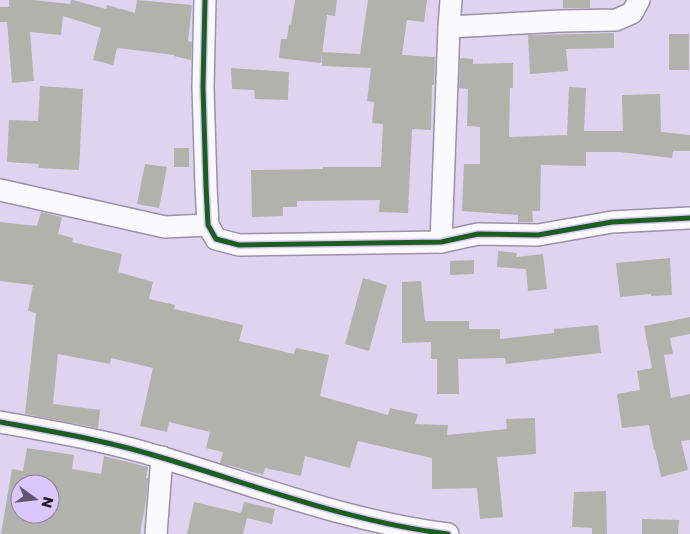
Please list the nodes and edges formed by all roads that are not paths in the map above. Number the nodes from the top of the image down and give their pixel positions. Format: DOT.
graph roads {
  1 [pos="205,0"];
  2 [pos="451,0"];
  3 [pos="639,0"];
  4 [pos="448,27"];
  5 [pos="0,190"];
  6 [pos="690,218"];
  7 [pos="208,225"];
  8 [pos="441,242"];
  9 [pos="0,422"];
  10 [pos="162,457"];
  11 [pos="382,528"];
  12 [pos="156,534"];
  13 [pos="448,534"];
  1 -- 7 [label="street"];
  2 -- 4 [label="street"];
  3 -- 4 [label="street"];
  4 -- 8 [label="street"];
  5 -- 7 [label="street"];
  6 -- 8 [label="street"];
  7 -- 8 [label="street"];
  9 -- 10 [label="street"];
  10 -- 11 [label="street"];
  10 -- 12 [label="street"];
  11 -- 13 [label="street"];
}
